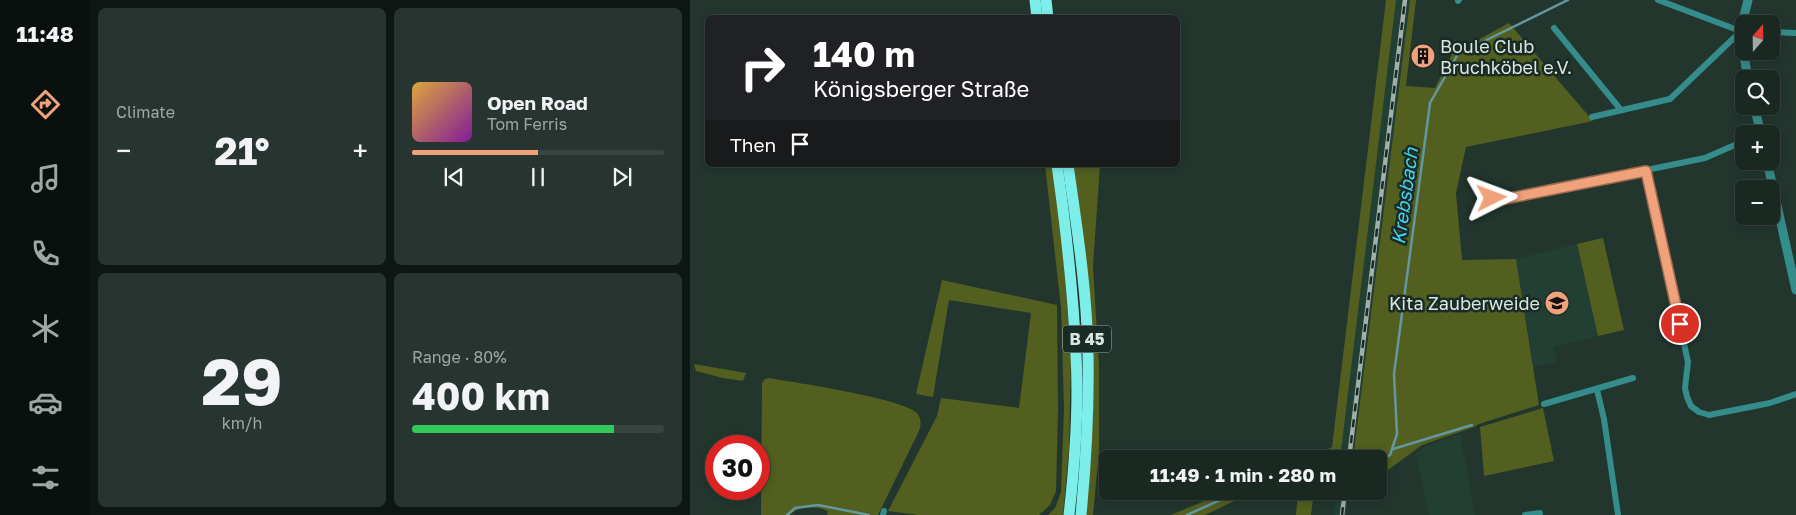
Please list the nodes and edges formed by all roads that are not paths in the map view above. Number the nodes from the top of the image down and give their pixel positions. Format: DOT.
graph roads {
  1 [pos="1035,0"];
  2 [pos="1046,0"];
  3 [pos="1658,0"];
  4 [pos="1748,0"];
  5 [pos="1037,15"];
  6 [pos="1048,15"];
  7 [pos="1745,15"];
  8 [pos="1554,28"];
  9 [pos="1735,29"];
  10 [pos="1780,32"];
  11 [pos="1796,33"];
  12 [pos="1735,39"];
  13 [pos="1621,110"];
  14 [pos="1592,117"];
  15 [pos="1735,145"];
  16 [pos="1057,167"];
  17 [pos="1068,167"];
  18 [pos="1769,170"];
  19 [pos="1646,171"];
  20 [pos="1492,198"];
  21 [pos="1793,265"];
  22 [pos="1796,290"];
  23 [pos="1632,378"];
  24 [pos="1597,390"];
  25 [pos="1796,394"];
  26 [pos="1544,404"];
  27 [pos="1540,512"];
  28 [pos="1069,514"];
  29 [pos="1081,515"];
  30 [pos="1525,515"];
  31 [pos="1618,515"];
  1 -- 5 [label="highway"];
  2 -- 6 [label="highway"];
  3 -- 9 [label="street"];
  4 -- 7 [label="street"];
  8 -- 13 [label="street"];
  10 -- 11 [label="street"];
  12 -- 13 [label="street"];
  13 -- 14 [label="street"];
  15 -- 19 [label="street"];
  16 -- 28 [label="highway, B 45"];
  17 -- 29 [label="highway, B 45"];
  18 -- 21 [label="street"];
  19 -- 20 [label="street"];
  19 -- 25 [label="street"];
  21 -- 22 [label="street"];
  23 -- 24 [label="street"];
  24 -- 26 [label="street"];
  24 -- 31 [label="street"];
  27 -- 30 [label="street"];
}
